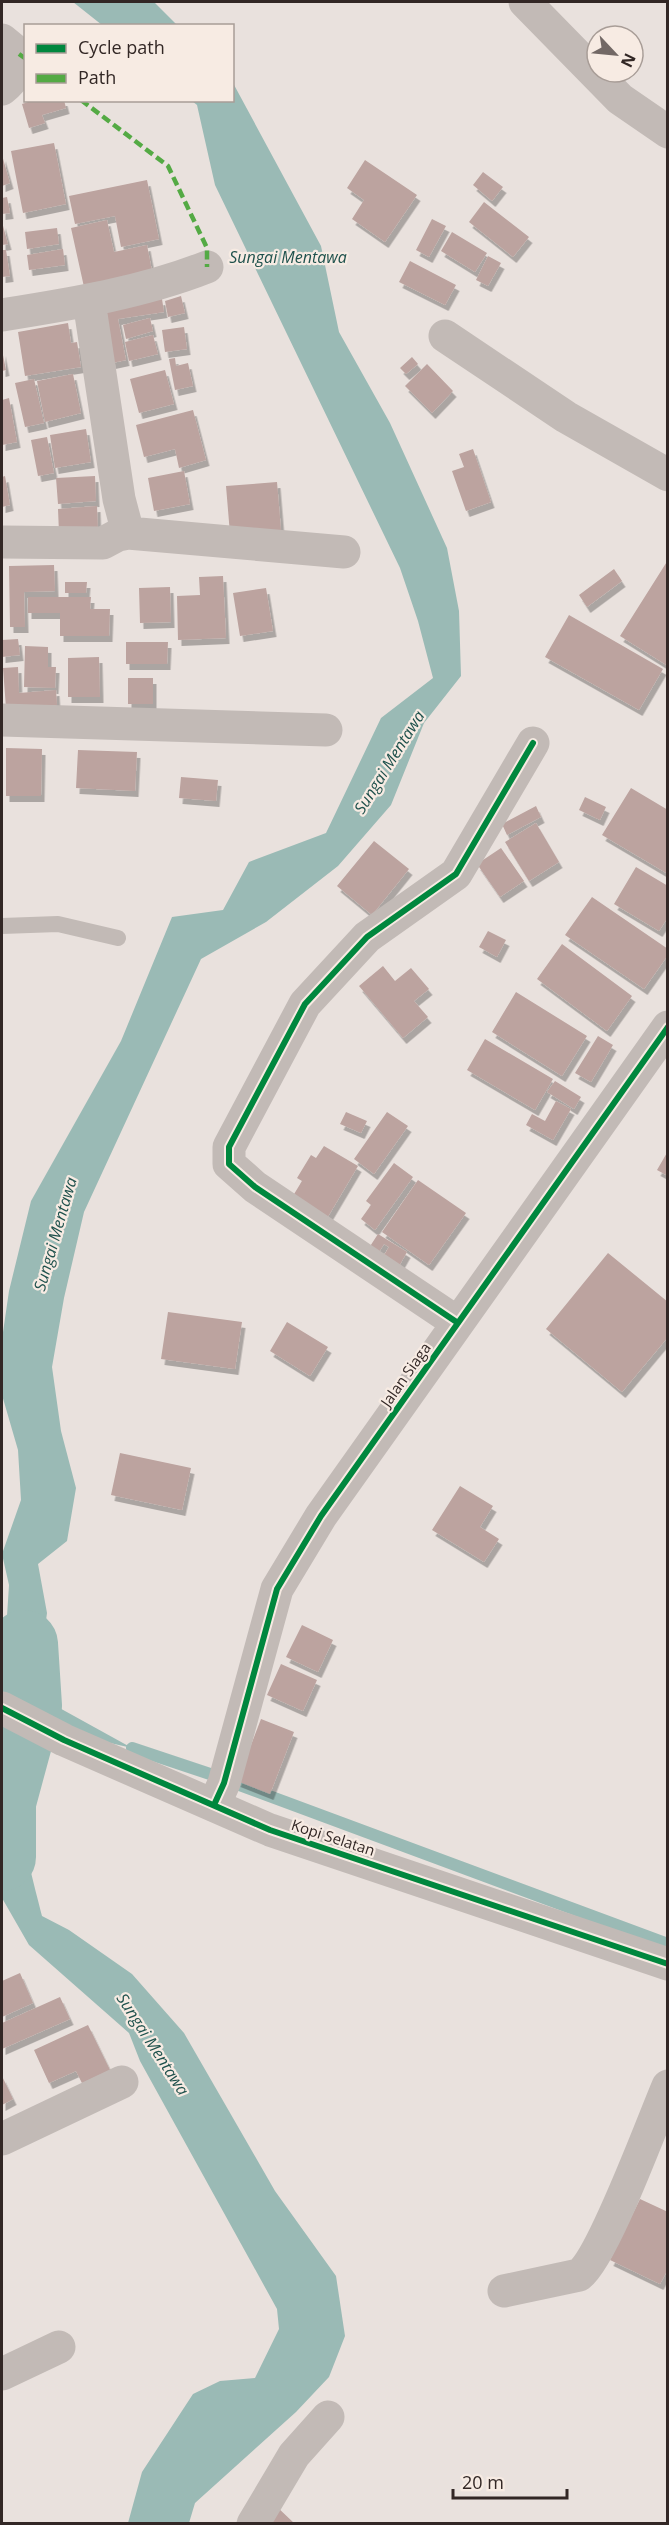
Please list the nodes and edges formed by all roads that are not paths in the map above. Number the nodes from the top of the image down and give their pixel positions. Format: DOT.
graph roads {
  1 [pos="525,2"];
  2 [pos="10,47"];
  3 [pos="2,89"];
  4 [pos="668,132"];
  5 [pos="207,267"];
  6 [pos="89,301"];
  7 [pos="2,315"];
  8 [pos="445,336"];
  9 [pos="668,475"];
  10 [pos="128,533"];
  11 [pos="2,542"];
  12 [pos="344,552"];
  13 [pos="2,720"];
  14 [pos="326,730"];
  15 [pos="533,743"];
  16 [pos="2,926"];
  17 [pos="118,938"];
  18 [pos="668,1027"];
  19 [pos="458,1323"];
  20 [pos="2,1708"];
  21 [pos="222,1785"];
  22 [pos="668,1964"];
  23 [pos="122,2082"];
  24 [pos="668,2086"];
  25 [pos="2,2139"];
  26 [pos="504,2291"];
  27 [pos="59,2347"];
  28 [pos="2,2374"];
  29 [pos="328,2417"];
  30 [pos="254,2523"];
  1 -- 4 [label="street"];
  2 -- 3 [label="street"];
  5 -- 6 [label="street"];
  6 -- 7 [label="street"];
  6 -- 10 [label="street"];
  8 -- 9 [label="street"];
  10 -- 11 [label="street"];
  10 -- 12 [label="street"];
  13 -- 14 [label="street"];
  15 -- 19 [label="street"];
  16 -- 17 [label="lane"];
  18 -- 19 [label="street, Jalan Siaga"];
  19 -- 21 [label="street, Jalan Siaga"];
  20 -- 21 [label="street, Kopi Selatan"];
  21 -- 22 [label="street, Kopi Selatan"];
  23 -- 25 [label="street"];
  24 -- 26 [label="street"];
  27 -- 28 [label="street"];
  29 -- 30 [label="street"];
}
